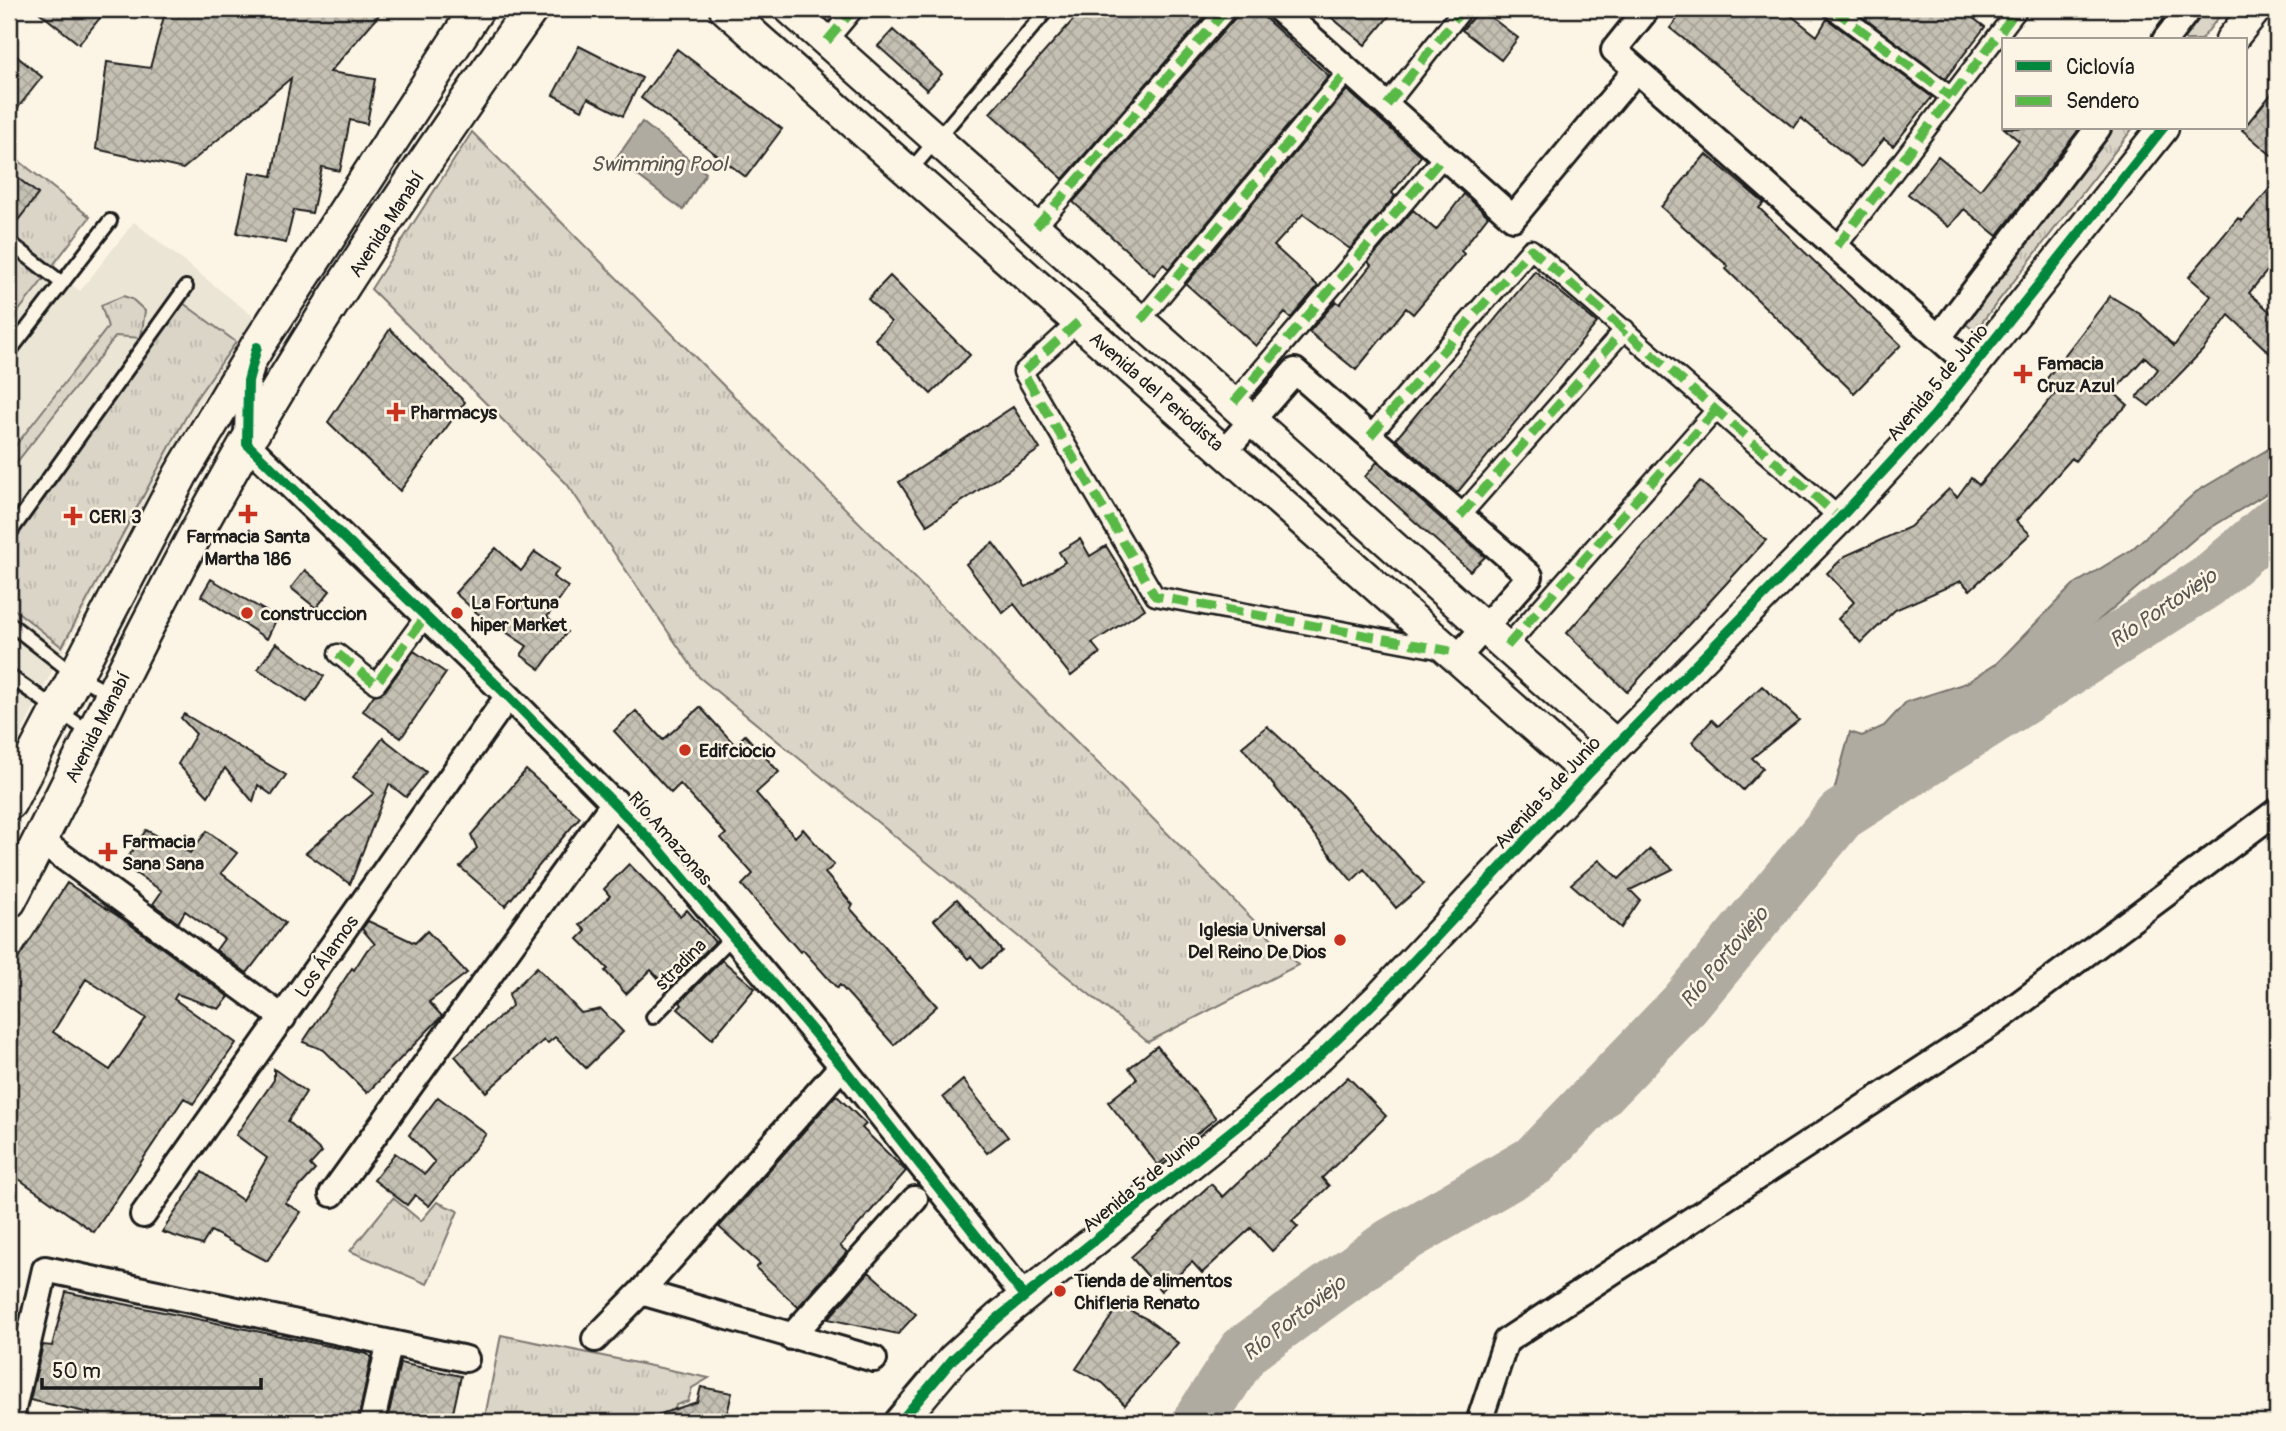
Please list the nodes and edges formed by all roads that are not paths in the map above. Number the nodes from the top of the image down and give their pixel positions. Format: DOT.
graph roads {
  1 [pos="477,9"];
  2 [pos="531,9"];
  3 [pos="725,9"];
  4 [pos="790,9"];
  5 [pos="855,9"];
  6 [pos="1048,9"];
  7 [pos="1227,9"];
  8 [pos="1279,9"];
  9 [pos="1463,9"];
  10 [pos="1647,9"];
  11 [pos="1833,9"];
  12 [pos="2018,9"];
  13 [pos="2189,9"];
  14 [pos="2256,9"];
  15 [pos="2167,38"];
  16 [pos="2233,38"];
  17 [pos="827,41"];
  18 [pos="1636,70"];
  19 [pos="1348,71"];
  20 [pos="1951,97"];
  21 [pos="1387,105"];
  22 [pos="2096,130"];
  23 [pos="2161,130"];
  24 [pos="937,139"];
  25 [pos="1444,156"];
  26 [pos="908,172"];
  27 [pos="110,221"];
  28 [pos="1036,227"];
  29 [pos="9,242"];
  30 [pos="1837,246"];
  31 [pos="62,283"];
  32 [pos="186,286"];
  33 [pos="1141,320"];
  34 [pos="1078,322"];
  35 [pos="1625,329"];
  36 [pos="1939,337"];
  37 [pos="257,347"];
  38 [pos="9,352"];
  39 [pos="1974,369"];
  40 [pos="1716,410"];
  41 [pos="1244,411"];
  42 [pos="1370,436"];
  43 [pos="247,444"];
  44 [pos="1225,451"];
  45 [pos="1460,516"];
  46 [pos="1840,518"];
  47 [pos="9,534"];
  48 [pos="425,617"];
  49 [pos="9,623"];
  50 [pos="1496,636"];
  51 [pos="338,654"];
  52 [pos="1454,654"];
  53 [pos="74,674"];
  54 [pos="9,676"];
  55 [pos="113,696"];
  56 [pos="508,696"];
  57 [pos="57,709"];
  58 [pos="93,735"];
  59 [pos="1616,745"];
  60 [pos="1588,774"];
  61 [pos="615,802"];
  62 [pos="9,803"];
  63 [pos="2277,811"];
  64 [pos="40,840"];
  65 [pos="9,901"];
  66 [pos="733,936"];
  67 [pos="653,1017"];
  68 [pos="283,1018"];
  69 [pos="842,1066"];
  70 [pos="332,1194"];
  71 [pos="915,1199"];
  72 [pos="143,1215"];
  73 [pos="641,1292"];
  74 [pos="1024,1296"];
  75 [pos="791,1337"];
  76 [pos="594,1339"];
  77 [pos="389,1345"];
  78 [pos="466,1359"];
  79 [pos="874,1359"];
  80 [pos="10,1422"];
  81 [pos="372,1422"];
  82 [pos="900,1422"];
  83 [pos="1479,1422"];
  1 -- 37 [label="main road, Avenida Manabí"];
  2 -- 43 [label="main road, Avenida Manabí"];
  3 -- 26 [label="street, Avenida del Periodista"];
  4 -- 17 [label="street"];
  5 -- 17 [label="street"];
  6 -- 24 [label="lane"];
  7 -- 28 [label="street"];
  8 -- 19 [label="street"];
  9 -- 21 [label="street"];
  10 -- 18 [label="street"];
  11 -- 20 [label="street"];
  12 -- 20 [label="street"];
  13 -- 15 [label="street"];
  14 -- 16 [label="street"];
  17 -- 24 [label="street"];
  18 -- 25 [label="street"];
  18 -- 30 [label="street"];
  19 -- 21 [label="street"];
  19 -- 33 [label="street"];
  20 -- 30 [label="street"];
  21 -- 25 [label="street"];
  22 -- 36 [label="street"];
  23 -- 39 [label="street, Avenida 5 de Junio"];
  24 -- 26 [label="lane"];
  24 -- 28 [label="street"];
  25 -- 41 [label="street"];
  26 -- 34 [label="street, Avenida del Periodista"];
  27 -- 31 [label="lane"];
  28 -- 33 [label="street"];
  29 -- 31 [label="lane"];
  30 -- 36 [label="street"];
  31 -- 38 [label="lane"];
  32 -- 47 [label="lane"];
  33 -- 41 [label="street"];
  34 -- 44 [label="street, Avenida del Periodista"];
  34 -- 52 [label="street"];
  35 -- 40 [label="street"];
  35 -- 42 [label="street"];
  35 -- 45 [label="street"];
  36 -- 39 [label="street"];
  37 -- 43 [label="street, Avenida Manabí"];
  37 -- 53 [label="main road, Avenida Manabí"];
  39 -- 46 [label="street, Avenida 5 de Junio"];
  40 -- 46 [label="street"];
  40 -- 50 [label="street"];
  41 -- 42 [label="street"];
  41 -- 44 [label="street"];
  41 -- 50 [label="street"];
  42 -- 45 [label="street"];
  43 -- 48 [label="street, Río Amazonas"];
  43 -- 55 [label="main road, Avenida Manabí"];
  44 -- 52 [label="street, Avenida del Periodista"];
  45 -- 50 [label="street"];
  46 -- 59 [label="street, Avenida 5 de Junio"];
  48 -- 51 [label="street"];
  48 -- 56 [label="street, Río Amazonas"];
  49 -- 53 [label="lane"];
  50 -- 52 [label="street"];
  50 -- 59 [label="street"];
  52 -- 60 [label="street, Avenida del Periodista"];
  53 -- 55 [label="lane"];
  53 -- 57 [label="main road, Avenida Manabí"];
  54 -- 57 [label="lane"];
  55 -- 58 [label="main road, Avenida Manabí"];
  56 -- 61 [label="street, Río Amazonas"];
  56 -- 68 [label="street, Los Álamos"];
  57 -- 58 [label="lane"];
  57 -- 62 [label="main road, Avenida Manabí"];
  58 -- 64 [label="main road, Avenida Manabí"];
  59 -- 60 [label="street, Avenida 5 de Junio"];
  60 -- 74 [label="street, Avenida 5 de Junio"];
  61 -- 66 [label="street, Río Amazonas"];
  61 -- 70 [label="street"];
  63 -- 83 [label="street"];
  64 -- 65 [label="main road, Avenida Manabí"];
  64 -- 68 [label="street"];
  66 -- 67 [label="lane, stradina"];
  66 -- 69 [label="street, Río Amazonas"];
  68 -- 72 [label="street, Los Álamos"];
  69 -- 73 [label="street"];
  69 -- 74 [label="street, Río Amazonas"];
  71 -- 75 [label="street"];
  73 -- 75 [label="street"];
  73 -- 76 [label="street"];
  74 -- 82 [label="street, Avenida 5 de Junio"];
  75 -- 79 [label="street"];
  77 -- 78 [label="street"];
  77 -- 80 [label="street"];
  77 -- 81 [label="street"];
}
